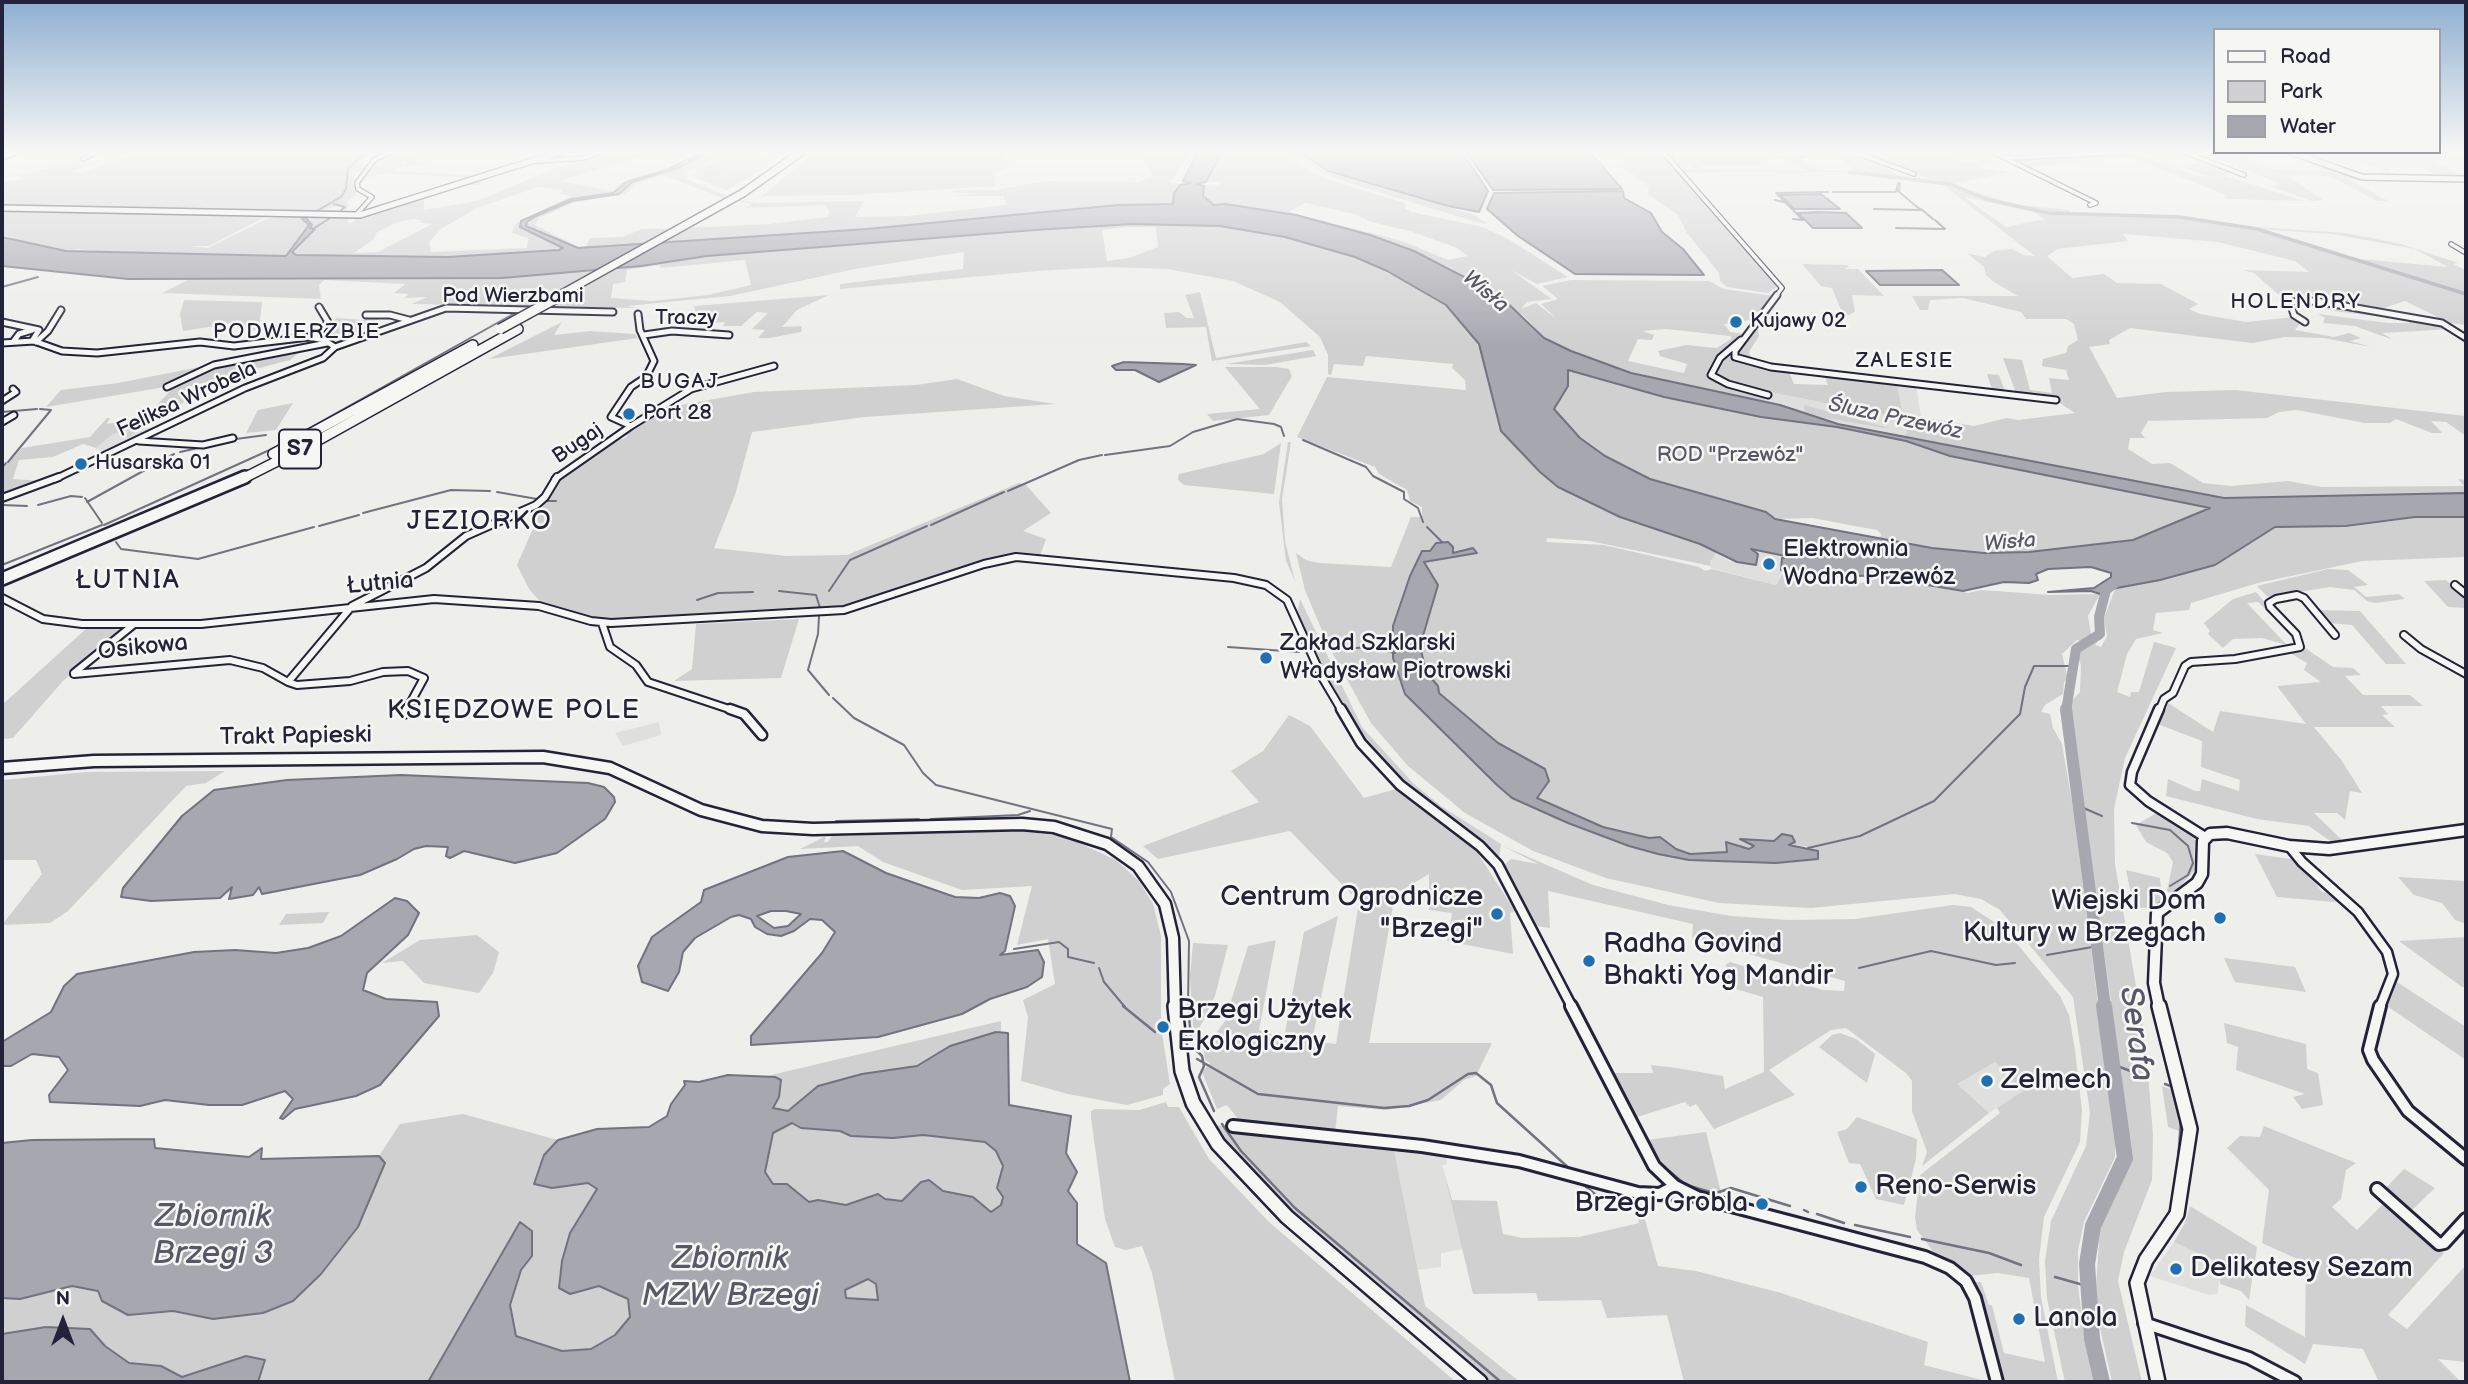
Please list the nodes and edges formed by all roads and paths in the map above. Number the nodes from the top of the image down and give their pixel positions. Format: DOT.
graph roads {
  1 [pos="701,217"];
  2 [pos="718,217"];
  3 [pos="1720,217"];
  4 [pos="2451,244"];
  5 [pos="2466,253"];
  6 [pos="319,307"];
  7 [pos="61,310"];
  8 [pos="613,312"];
  9 [pos="638,314"];
  10 [pos="366,315"];
  11 [pos="409,320"];
  12 [pos="2,322"];
  13 [pos="2305,322"];
  14 [pos="518,329"];
  15 [pos="33,330"];
  16 [pos="644,335"];
  17 [pos="729,335"];
  18 [pos="1748,335"];
  19 [pos="316,338"];
  20 [pos="2466,338"];
  21 [pos="34,341"];
  22 [pos="13,342"];
  23 [pos="2,344"];
  24 [pos="332,345"];
  25 [pos="774,366"];
  26 [pos="167,387"];
  27 [pos="13,389"];
  28 [pos="1768,395"];
  29 [pos="2056,400"];
  30 [pos="2,401"];
  31 [pos="14,415"];
  32 [pos="2,422"];
  33 [pos="631,426"];
  34 [pos="233,439"];
  35 [pos="138,441"];
  36 [pos="2,498"];
  37 [pos="2,573"];
  38 [pos="2,579"];
  39 [pos="2455,585"];
  40 [pos="2466,594"];
  41 [pos="2,598"];
  42 [pos="352,606"];
  43 [pos="602,623"];
  44 [pos="133,624"];
  45 [pos="2335,635"];
  46 [pos="2404,635"];
  47 [pos="2466,674"];
  48 [pos="288,682"];
  49 [pos="405,713"];
  50 [pos="762,735"];
  51 [pos="2,768"];
  52 [pos="2466,830"];
  53 [pos="2205,837"];
  54 [pos="2289,846"];
  55 [pos="1233,1126"];
  56 [pos="2466,1159"];
  57 [pos="1675,1186"];
  58 [pos="2377,1189"];
  59 [pos="2466,1219"];
  60 [pos="2143,1322"];
  61 [pos="1480,1382"];
  62 [pos="1997,1382"];
  63 [pos="2158,1382"];
  64 [pos="2295,1382"];
  1 -- 37 [label="highway, S7, bridge"];
  2 -- 14 [label="highway, S7"];
  3 -- 18 [label="street"];
  4 -- 5 [label="street"];
  6 -- 19 [label="street"];
  7 -- 21 [label="street"];
  8 -- 11 [label="street, Pod Wierzbami"];
  9 -- 16 [label="street, Bugaj"];
  10 -- 11 [label="street"];
  11 -- 24 [label="street, Pod Wierzbami"];
  12 -- 15 [label="street"];
  13 -- 20 [label="street"];
  14 -- 38 [label="highway, S7"];
  15 -- 21 [label="street"];
  15 -- 22 [label="street"];
  16 -- 17 [label="street, Traczy"];
  16 -- 33 [label="street, Bugaj"];
  18 -- 28 [label="street"];
  18 -- 29 [label="street"];
  19 -- 21 [label="street, Feliksa Wrobela"];
  19 -- 24 [label="street, Feliksa Wrobela"];
  21 -- 22 [label="street, Feliksa Wrobela"];
  22 -- 23 [label="street, Feliksa Wrobela"];
  24 -- 26 [label="street"];
  24 -- 35 [label="street, Feliksa Wrobela"];
  25 -- 33 [label="street"];
  27 -- 30 [label="street"];
  31 -- 32 [label="street"];
  33 -- 42 [label="street, Bugaj"];
  34 -- 35 [label="street"];
  35 -- 36 [label="street, Feliksa Wrobela"];
  39 -- 40 [label="street"];
  41 -- 44 [label="street, Łutnia"];
  42 -- 43 [label="street, Łutnia"];
  42 -- 44 [label="street, Łutnia"];
  42 -- 48 [label="street"];
  43 -- 50 [label="street"];
  43 -- 57 [label="street, Łutnia"];
  44 -- 48 [label="street, Osikowa"];
  45 -- 53 [label="street"];
  46 -- 47 [label="street"];
  48 -- 49 [label="street, Osikowa"];
  51 -- 61 [label="street, Trakt Papieski"];
  52 -- 54 [label="street"];
  53 -- 54 [label="street"];
  53 -- 60 [label="street"];
  54 -- 56 [label="street"];
  55 -- 57 [label="street"];
  57 -- 62 [label="street"];
  58 -- 59 [label="street"];
  60 -- 63 [label="street"];
  60 -- 64 [label="street"];
}
